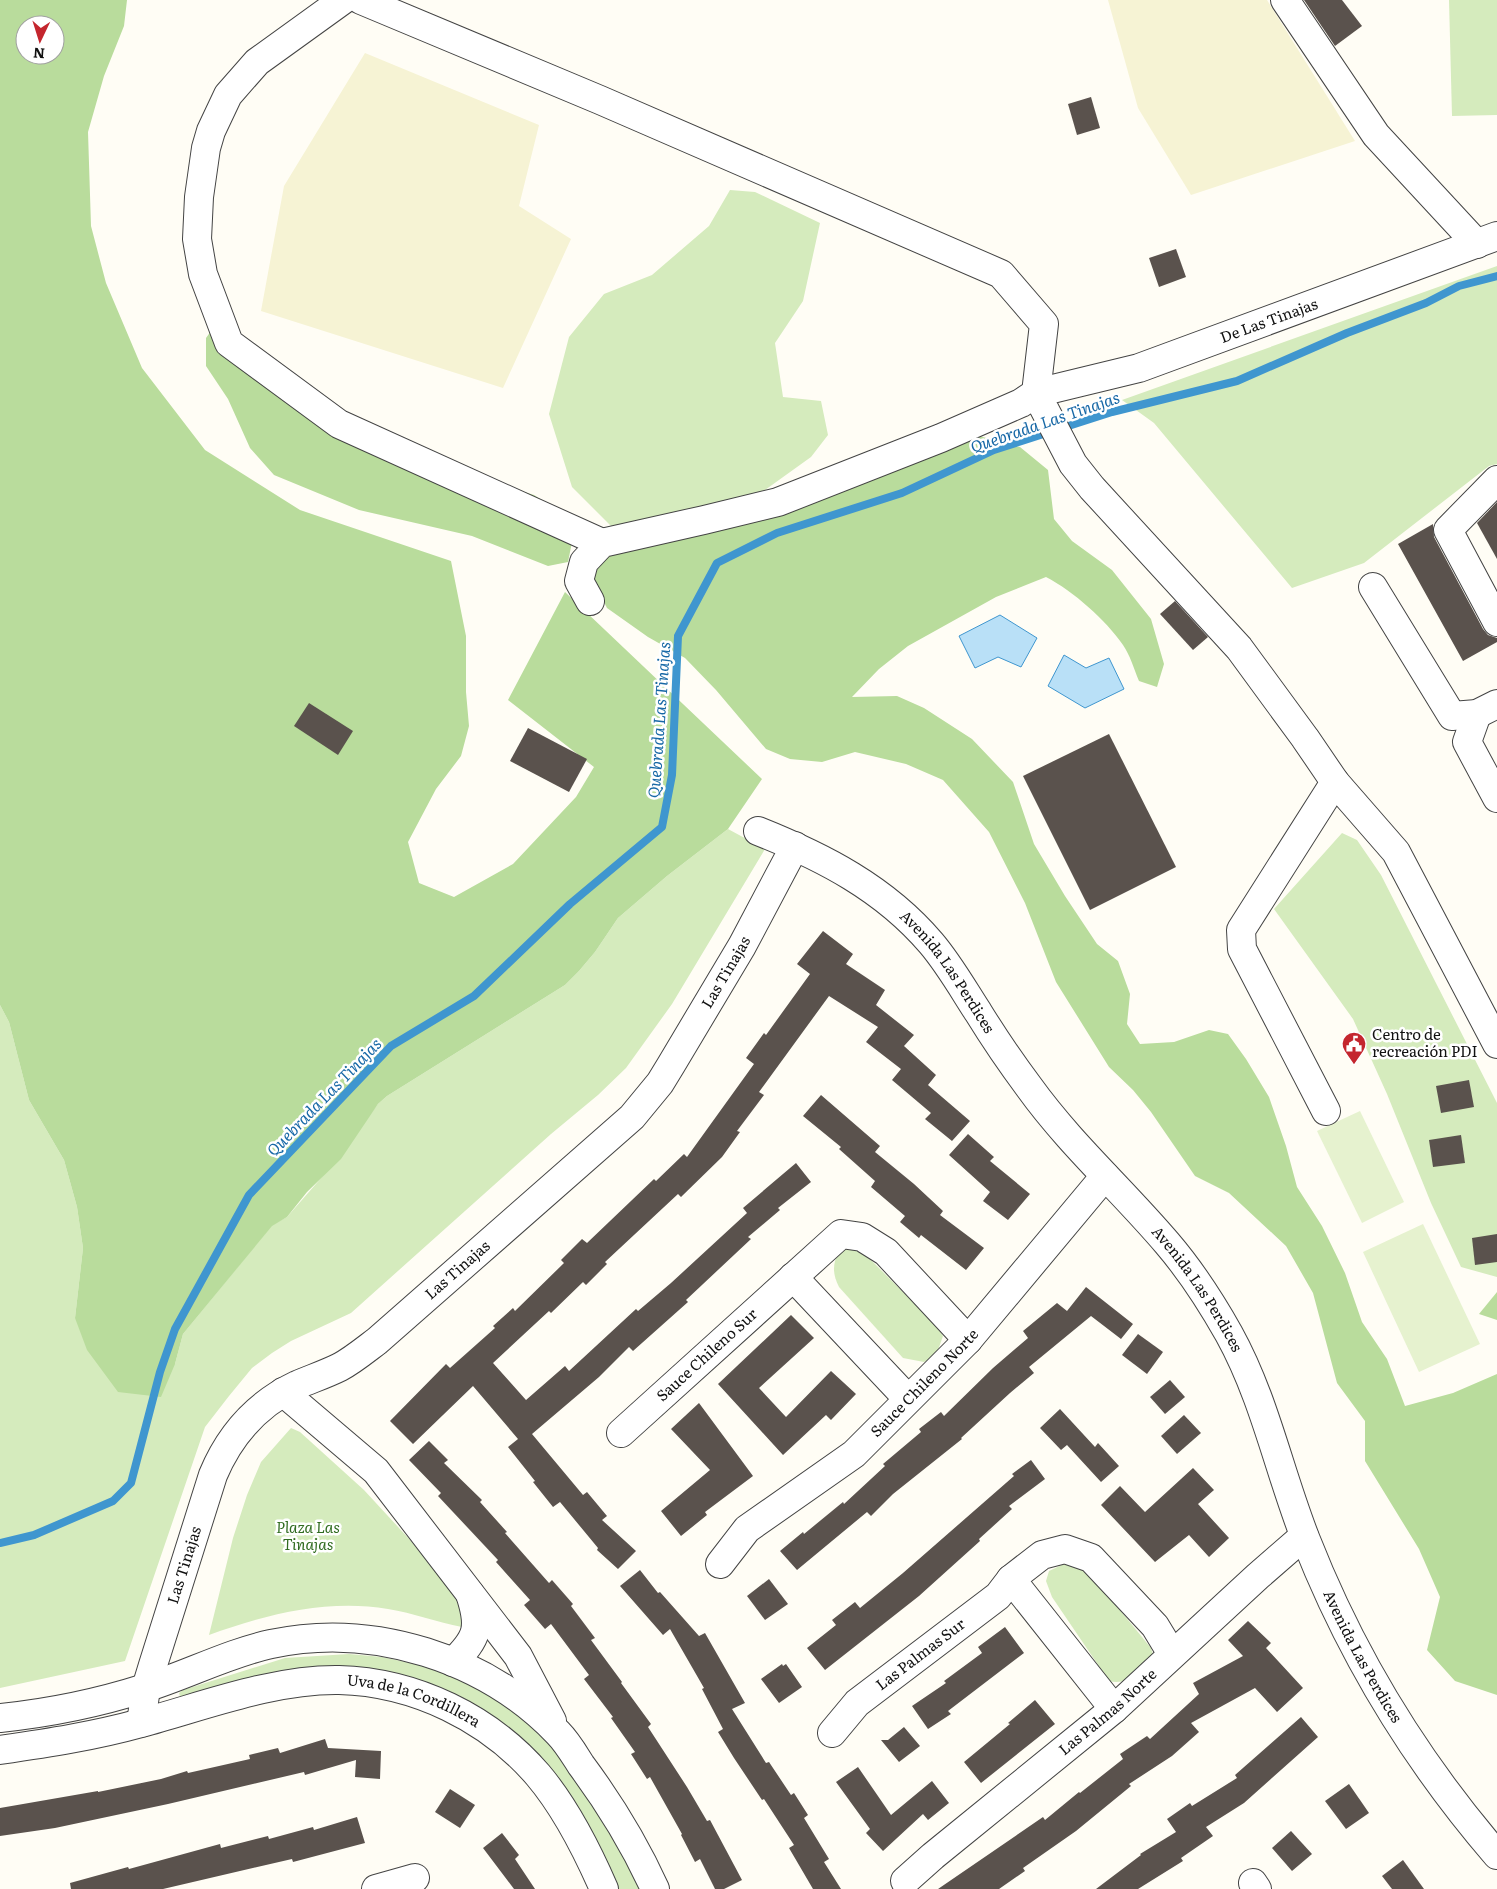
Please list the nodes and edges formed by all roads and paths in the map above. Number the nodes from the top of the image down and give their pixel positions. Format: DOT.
graph roads {
  1 [pos="343,0"];
  2 [pos="361,0"];
  3 [pos="1285,0"];
  4 [pos="1487,240"];
  5 [pos="1036,393"];
  6 [pos="1497,480"];
  7 [pos="602,543"];
  8 [pos="1373,587"];
  9 [pos="590,601"];
  10 [pos="1497,622"];
  11 [pos="1487,709"];
  12 [pos="1335,782"];
  13 [pos="1497,798"];
  14 [pos="758,832"];
  15 [pos="795,846"];
  16 [pos="1497,1044"];
  17 [pos="1326,1111"];
  18 [pos="1105,1176"];
  19 [pos="793,1277"];
  20 [pos="968,1340"];
  21 [pos="283,1392"];
  22 [pos="908,1399"];
  23 [pos="621,1433"];
  24 [pos="1304,1536"];
  25 [pos="720,1564"];
  26 [pos="1011,1579"];
  27 [pos="469,1590"];
  28 [pos="1172,1654"];
  29 [pos="453,1662"];
  30 [pos="146,1688"];
  31 [pos="1114,1709"];
  32 [pos="0,1718"];
  33 [pos="141,1724"];
  34 [pos="558,1734"];
  35 [pos="832,1734"];
  36 [pos="0,1750"];
  37 [pos="1497,1855"];
  38 [pos="415,1878"];
  39 [pos="905,1881"];
  40 [pos="376,1889"];
  41 [pos="604,1889"];
  42 [pos="655,1889"];
  1 -- 7 [label="street"];
  2 -- 5 [label="street"];
  3 -- 4 [label="street"];
  4 -- 5 [label="street, De Las Tinajas"];
  5 -- 7 [label="street, De Las Tinajas"];
  5 -- 12 [label="street"];
  6 -- 10 [label="street"];
  7 -- 9 [label="street"];
  8 -- 11 [label="street"];
  11 -- 13 [label="street"];
  12 -- 16 [label="street"];
  12 -- 17 [label="street"];
  14 -- 15 [label="street, Avenida Las Perdices"];
  15 -- 18 [label="street, Avenida Las Perdices"];
  15 -- 21 [label="street, Las Tinajas"];
  18 -- 20 [label="street, Sauce Chileno Norte"];
  18 -- 24 [label="street, Avenida Las Perdices"];
  19 -- 20 [label="street, Sauce Chileno Sur"];
  19 -- 22 [label="street"];
  19 -- 23 [label="street, Sauce Chileno Sur"];
  20 -- 22 [label="street, Sauce Chileno Norte"];
  21 -- 27 [label="street"];
  21 -- 30 [label="street, Las Tinajas"];
  22 -- 25 [label="street, Sauce Chileno Norte"];
  24 -- 28 [label="street, Las Palmas Norte"];
  24 -- 37 [label="street, Avenida Las Perdices"];
  26 -- 28 [label="street, Las Palmas Sur"];
  26 -- 31 [label="street"];
  26 -- 35 [label="street, Las Palmas Sur"];
  27 -- 29 [label="street"];
  27 -- 34 [label="street"];
  28 -- 31 [label="street, Las Palmas Norte"];
  29 -- 30 [label="street"];
  29 -- 34 [label="street"];
  30 -- 32 [label="street"];
  30 -- 33 [label="street, Las Tinajas"];
  31 -- 39 [label="street, Las Palmas Norte"];
  33 -- 36 [label="street"];
  33 -- 41 [label="street, Uva de la Cordillera"];
  34 -- 42 [label="street"];
  38 -- 40 [label="street"];
}
